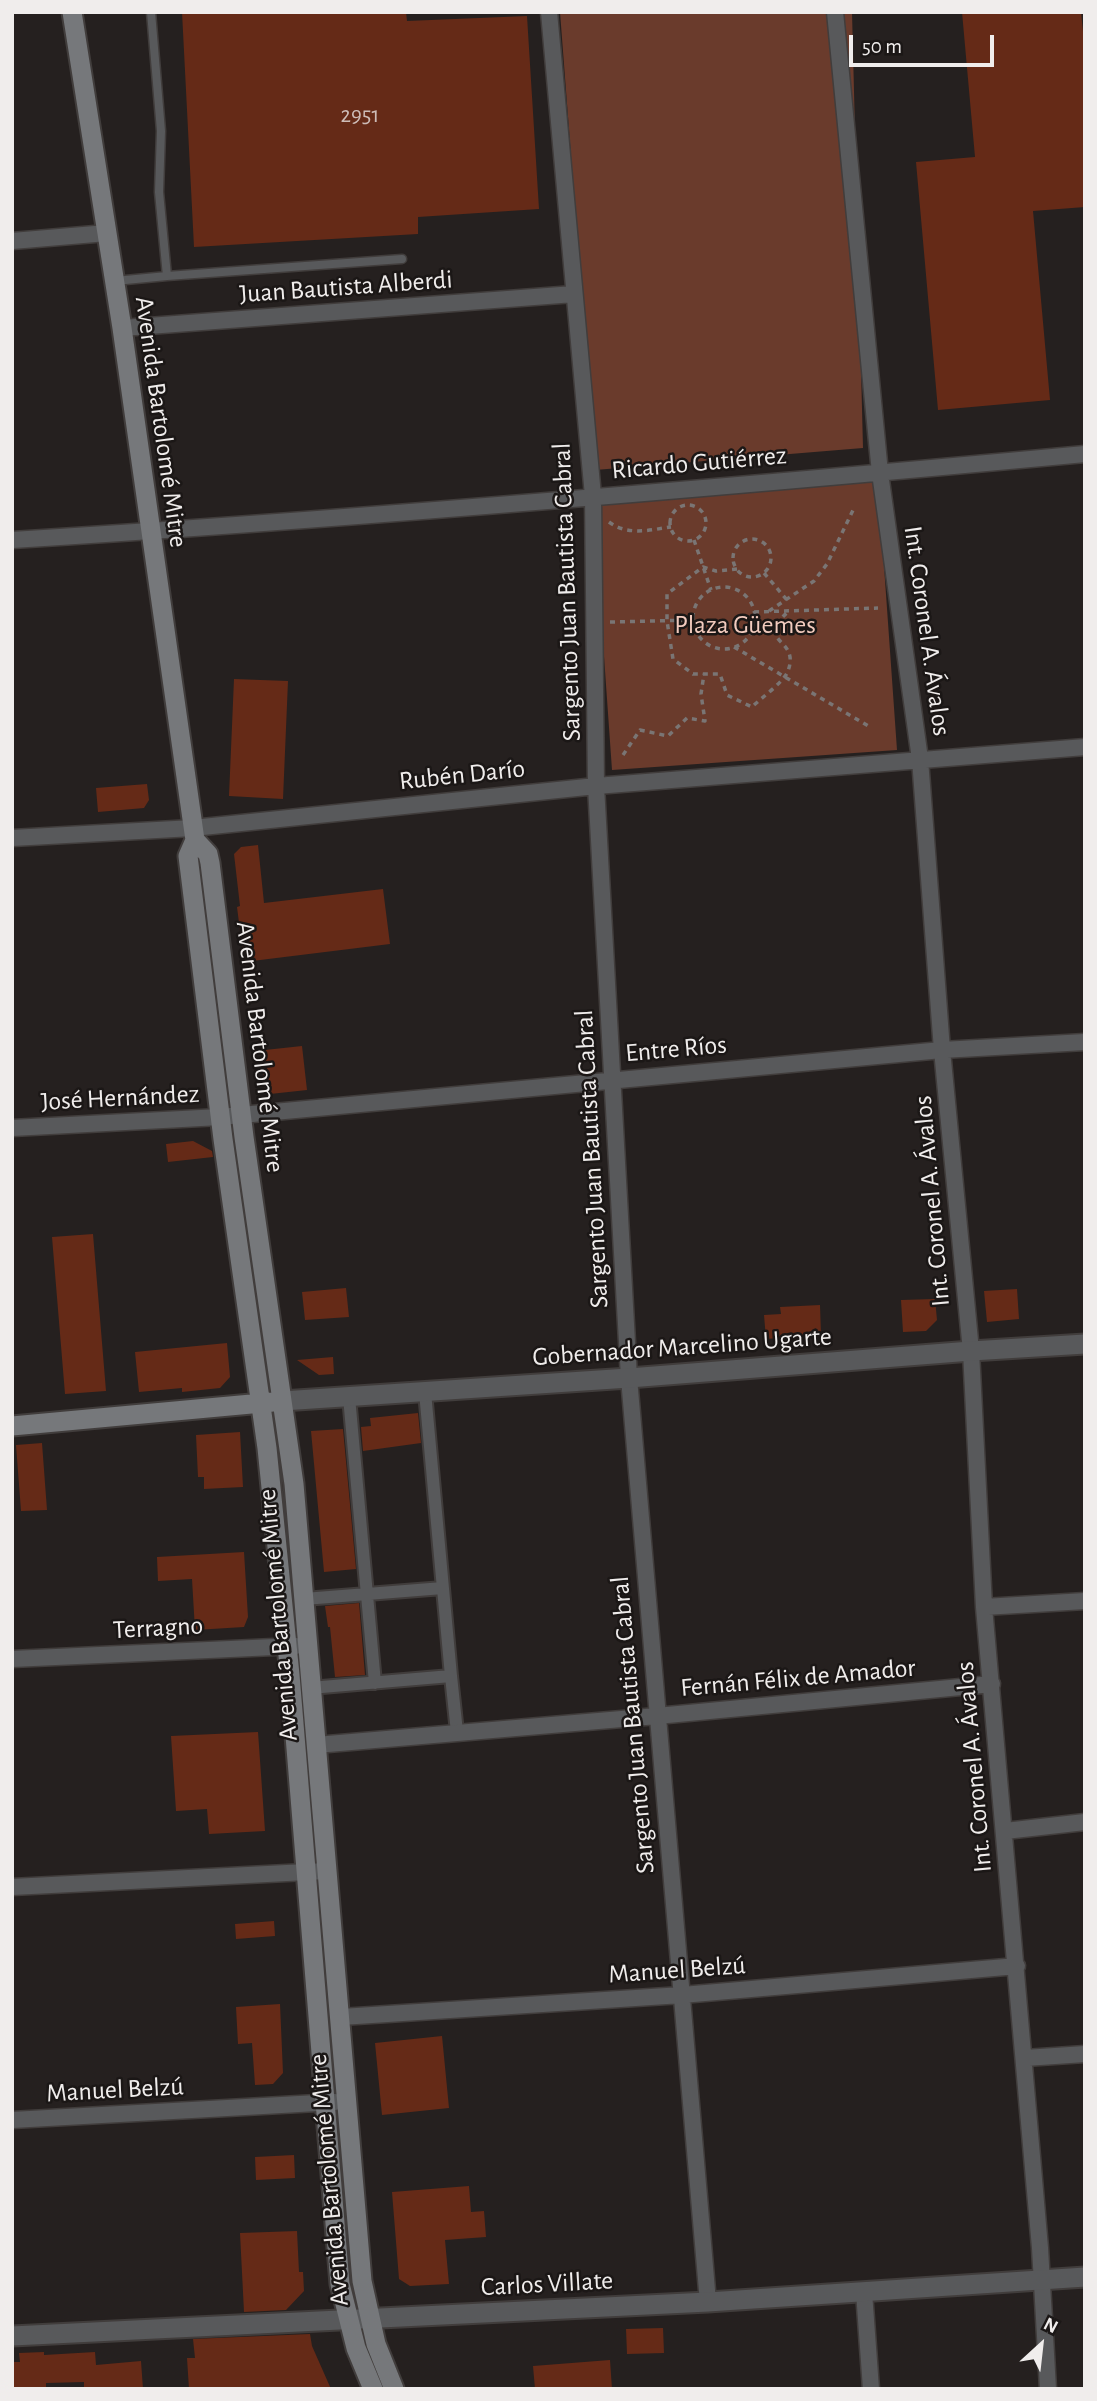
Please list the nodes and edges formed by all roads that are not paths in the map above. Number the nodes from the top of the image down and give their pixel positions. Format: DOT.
graph roads {
  1 [pos="72,12"];
  2 [pos="151,12"];
  3 [pos="549,12"];
  4 [pos="835,12"];
  5 [pos="107,233"];
  6 [pos="12,240"];
  7 [pos="402,259"];
  8 [pos="167,276"];
  9 [pos="115,281"];
  10 [pos="574,294"];
  11 [pos="122,328"];
  12 [pos="1085,454"];
  13 [pos="880,473"];
  14 [pos="593,496"];
  15 [pos="150,531"];
  16 [pos="12,540"];
  17 [pos="1085,747"];
  18 [pos="920,760"];
  19 [pos="596,786"];
  20 [pos="194,834"];
  21 [pos="12,838"];
  22 [pos="1085,1042"];
  23 [pos="942,1050"];
  24 [pos="613,1079"];
  25 [pos="231,1115"];
  26 [pos="12,1128"];
  27 [pos="1085,1344"];
  28 [pos="971,1351"];
  29 [pos="629,1378"];
  30 [pos="425,1392"];
  31 [pos="349,1397"];
  32 [pos="282,1401"];
  33 [pos="261,1403"];
  34 [pos="12,1426"];
  35 [pos="443,1588"];
  36 [pos="368,1595"];
  37 [pos="304,1600"];
  38 [pos="1085,1601"];
  39 [pos="984,1607"];
  40 [pos="297,1646"];
  41 [pos="12,1659"];
  42 [pos="451,1676"];
  43 [pos="375,1683"];
  44 [pos="992,1684"];
  45 [pos="310,1688"];
  46 [pos="657,1716"];
  47 [pos="457,1732"];
  48 [pos="316,1745"];
  49 [pos="1085,1822"];
  50 [pos="1005,1832"];
  51 [pos="316,1871"];
  52 [pos="12,1887"];
  53 [pos="1017,1966"];
  54 [pos="682,1995"];
  55 [pos="341,2017"];
  56 [pos="1085,2054"];
  57 [pos="1025,2059"];
  58 [pos="346,2101"];
  59 [pos="326,2102"];
  60 [pos="12,2120"];
  61 [pos="1085,2277"];
  62 [pos="1042,2280"];
  63 [pos="864,2292"];
  64 [pos="708,2302"];
  65 [pos="369,2318"];
  66 [pos="348,2320"];
  67 [pos="12,2336"];
  68 [pos="373,2389"];
  69 [pos="394,2389"];
  70 [pos="870,2389"];
  71 [pos="1048,2389"];
  1 -- 5 [label="main road, Avenida Bartolomé Mitre"];
  2 -- 8 [label="lane"];
  3 -- 10 [label="street, Sargento Juan Bautista Cabral"];
  4 -- 13 [label="street, Int. Coronel A. Ávalos"];
  5 -- 6 [label="street"];
  5 -- 9 [label="main road, Avenida Bartolomé Mitre"];
  7 -- 8 [label="lane"];
  8 -- 9 [label="lane"];
  9 -- 11 [label="main road, Avenida Bartolomé Mitre"];
  10 -- 11 [label="street, Juan Bautista Alberdi"];
  10 -- 14 [label="street, Sargento Juan Bautista Cabral"];
  11 -- 15 [label="main road, Avenida Bartolomé Mitre"];
  12 -- 13 [label="street, Ricardo Gutiérrez"];
  13 -- 14 [label="street, Ricardo Gutiérrez"];
  13 -- 18 [label="street, Int. Coronel A. Ávalos"];
  14 -- 15 [label="street, Ricardo Gutiérrez"];
  14 -- 19 [label="street, Sargento Juan Bautista Cabral"];
  15 -- 16 [label="street, Ricardo Gutiérrez"];
  15 -- 20 [label="main road, Avenida Bartolomé Mitre"];
  17 -- 18 [label="street, Rubén Darío"];
  18 -- 19 [label="street, Rubén Darío"];
  18 -- 23 [label="street, Int. Coronel A. Ávalos"];
  19 -- 20 [label="street, Rubén Darío"];
  19 -- 24 [label="street, Sargento Juan Bautista Cabral"];
  20 -- 21 [label="street, Rubén Darío"];
  20 -- 25 [label="main road, Avenida Bartolomé Mitre"];
  22 -- 23 [label="street, Entre Ríos"];
  23 -- 24 [label="street, Entre Ríos"];
  23 -- 28 [label="street, Int. Coronel A. Ávalos"];
  24 -- 25 [label="street, Entre Ríos"];
  24 -- 29 [label="street, Sargento Juan Bautista Cabral"];
  25 -- 26 [label="street, José Hernández"];
  25 -- 32 [label="main road, Avenida Bartolomé Mitre"];
  25 -- 33 [label="main road, Avenida Bartolomé Mitre"];
  27 -- 28 [label="street, Gobernador Marcelino Ugarte"];
  28 -- 29 [label="street, Gobernador Marcelino Ugarte"];
  28 -- 39 [label="street, Int. Coronel A. Ávalos"];
  29 -- 30 [label="street, Gobernador Marcelino Ugarte"];
  29 -- 46 [label="street, Sargento Juan Bautista Cabral"];
  30 -- 31 [label="street, Gobernador Marcelino Ugarte"];
  30 -- 35 [label="street"];
  31 -- 32 [label="street, Gobernador Marcelino Ugarte"];
  31 -- 36 [label="street"];
  32 -- 33 [label="main road"];
  32 -- 37 [label="main road, Avenida Bartolomé Mitre"];
  33 -- 34 [label="main road"];
  33 -- 40 [label="main road, Avenida Bartolomé Mitre"];
  35 -- 36 [label="street"];
  35 -- 42 [label="street"];
  36 -- 37 [label="street"];
  36 -- 43 [label="street"];
  37 -- 40 [label="main road, Avenida Bartolomé Mitre"];
  38 -- 39 [label="street"];
  39 -- 44 [label="street, Int. Coronel A. Ávalos"];
  40 -- 41 [label="street, Terragno"];
  40 -- 45 [label="main road, Avenida Bartolomé Mitre"];
  40 -- 51 [label="main road, Avenida Bartolomé Mitre"];
  42 -- 43 [label="street"];
  42 -- 47 [label="street"];
  43 -- 45 [label="street"];
  44 -- 46 [label="street, Fernán Félix de Amador"];
  44 -- 50 [label="street, Int. Coronel A. Ávalos"];
  45 -- 48 [label="main road, Avenida Bartolomé Mitre"];
  46 -- 47 [label="street, Fernán Félix de Amador"];
  46 -- 54 [label="street, Sargento Juan Bautista Cabral"];
  47 -- 48 [label="street, Fernán Félix de Amador"];
  48 -- 51 [label="main road, Avenida Bartolomé Mitre"];
  49 -- 50 [label="street"];
  50 -- 53 [label="street, Int. Coronel A. Ávalos"];
  51 -- 52 [label="street"];
  51 -- 55 [label="main road, Avenida Bartolomé Mitre"];
  51 -- 59 [label="main road, Avenida Bartolomé Mitre"];
  53 -- 54 [label="street, Manuel Belzú"];
  53 -- 57 [label="street, Int. Coronel A. Ávalos"];
  54 -- 55 [label="street, Manuel Belzú"];
  54 -- 64 [label="street, Sargento Juan Bautista Cabral"];
  55 -- 58 [label="main road, Avenida Bartolomé Mitre"];
  56 -- 57 [label="street"];
  57 -- 62 [label="street, Int. Coronel A. Ávalos"];
  58 -- 59 [label="street, Manuel Belzú"];
  58 -- 65 [label="main road, Avenida Bartolomé Mitre"];
  59 -- 60 [label="street, Manuel Belzú"];
  59 -- 66 [label="main road, Avenida Bartolomé Mitre"];
  61 -- 62 [label="street, Carlos Villate"];
  62 -- 63 [label="street, Carlos Villate"];
  62 -- 71 [label="street, Int. Coronel A. Ávalos"];
  63 -- 64 [label="street, Carlos Villate"];
  63 -- 70 [label="street"];
  64 -- 65 [label="street, Carlos Villate"];
  65 -- 66 [label="street, Carlos Villate"];
  65 -- 69 [label="main road, Avenida Bartolomé Mitre"];
  66 -- 67 [label="street, Carlos Villate"];
  66 -- 68 [label="main road, Avenida Bartolomé Mitre"];
}
